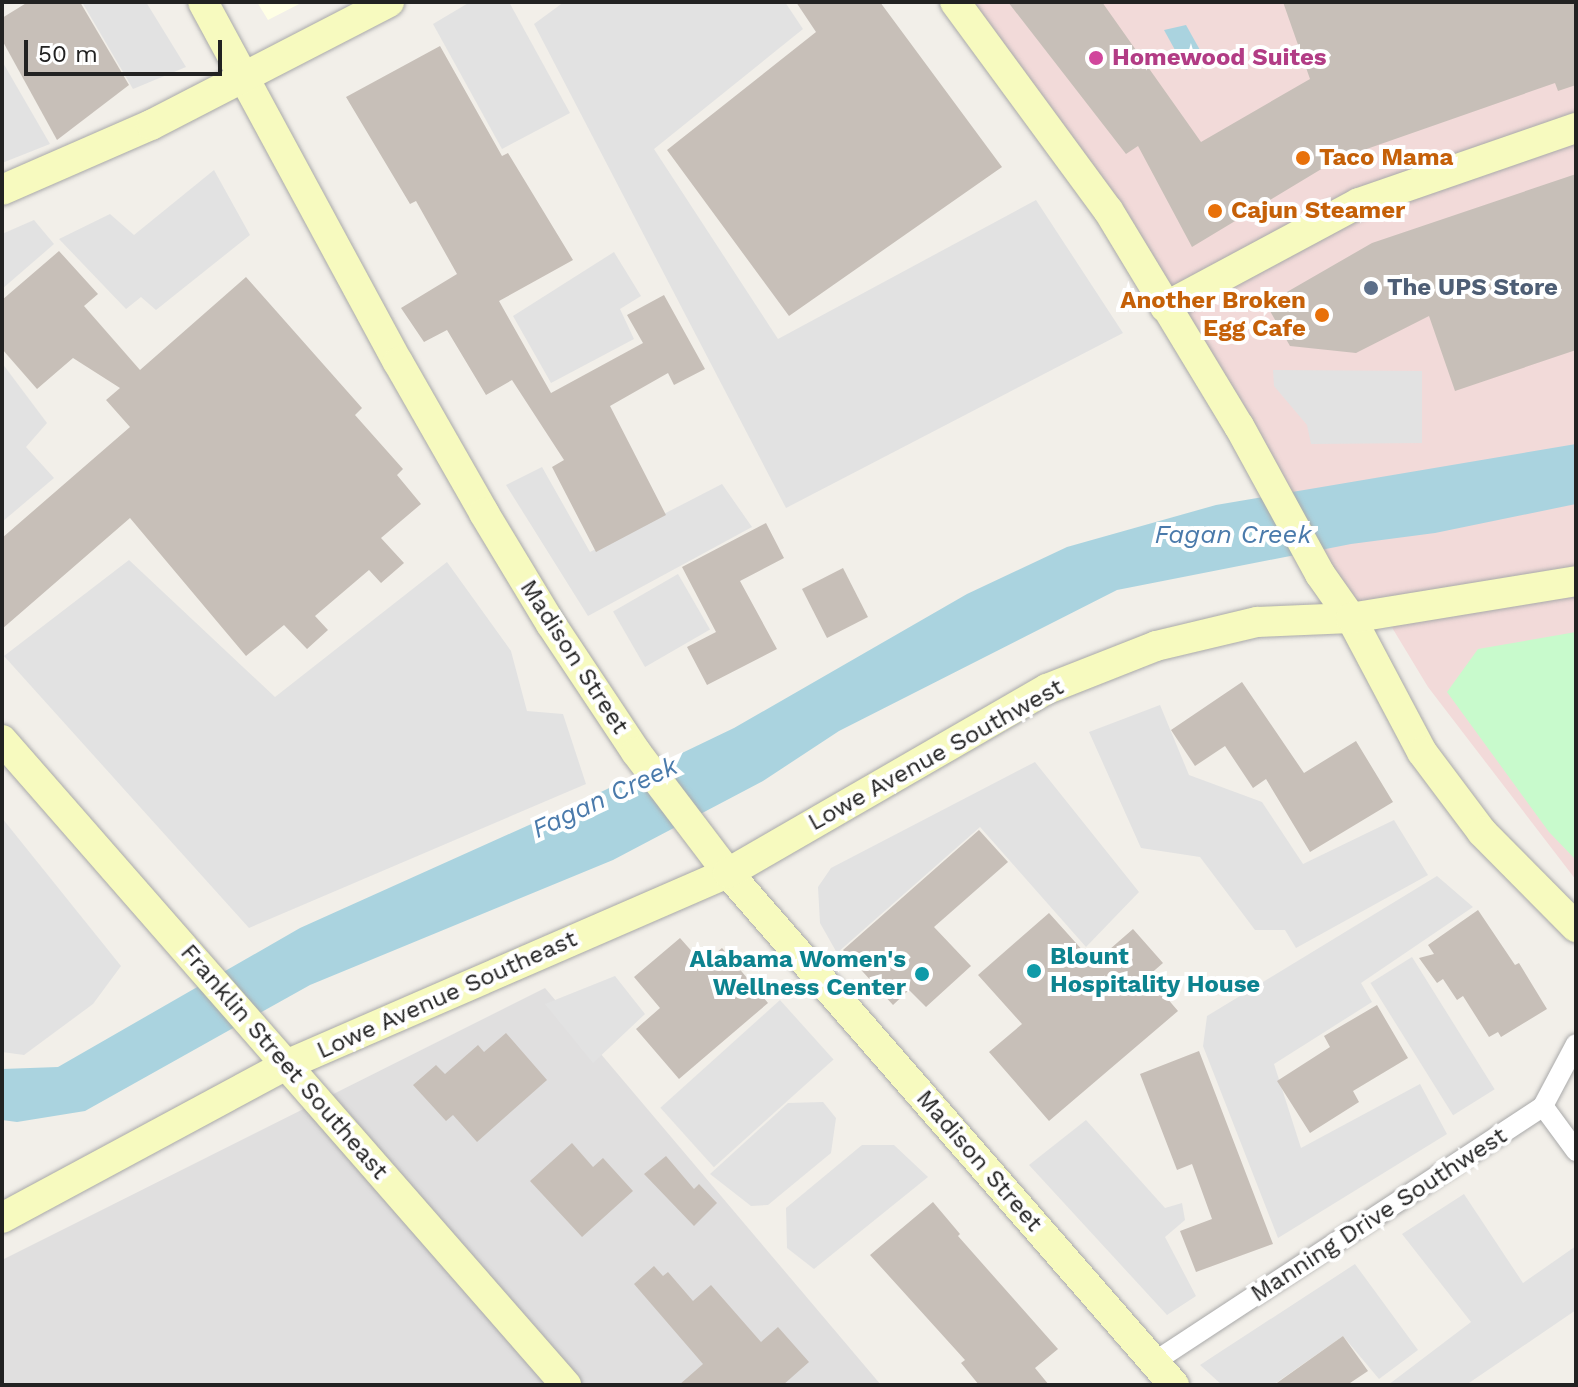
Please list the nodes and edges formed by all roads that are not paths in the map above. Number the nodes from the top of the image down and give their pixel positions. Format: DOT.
graph roads {
  1 [pos="203,2"];
  2 [pos="389,2"];
  3 [pos="955,2"];
  4 [pos="246,76"];
  5 [pos="1576,128"];
  6 [pos="2,190"];
  7 [pos="1165,307"];
  8 [pos="1576,581"];
  9 [pos="1351,618"];
  10 [pos="2,740"];
  11 [pos="728,873"];
  12 [pos="1576,927"];
  13 [pos="1576,1044"];
  14 [pos="286,1065"];
  15 [pos="1543,1106"];
  16 [pos="1576,1151"];
  17 [pos="2,1218"];
  18 [pos="1154,1362"];
  19 [pos="566,1385"];
  20 [pos="1174,1385"];
  1 -- 4 [label="street, Madison Street"];
  2 -- 4 [label="street"];
  3 -- 7 [label="street"];
  4 -- 6 [label="street"];
  4 -- 11 [label="street, Madison Street"];
  5 -- 7 [label="street"];
  7 -- 9 [label="street"];
  8 -- 9 [label="street, Lowe Avenue Southwest"];
  9 -- 11 [label="street, Lowe Avenue Southwest"];
  9 -- 12 [label="street"];
  10 -- 14 [label="street, Franklin Street Southeast"];
  11 -- 14 [label="street, Lowe Avenue Southeast"];
  11 -- 18 [label="street, Madison Street"];
  13 -- 15 [label="street, Manning Drive Southwest"];
  14 -- 17 [label="street, Lowe Avenue Southeast"];
  14 -- 19 [label="street, Franklin Street Southeast"];
  15 -- 16 [label="street"];
  15 -- 18 [label="street, Manning Drive Southwest"];
  18 -- 20 [label="street, Madison Street"];
}
